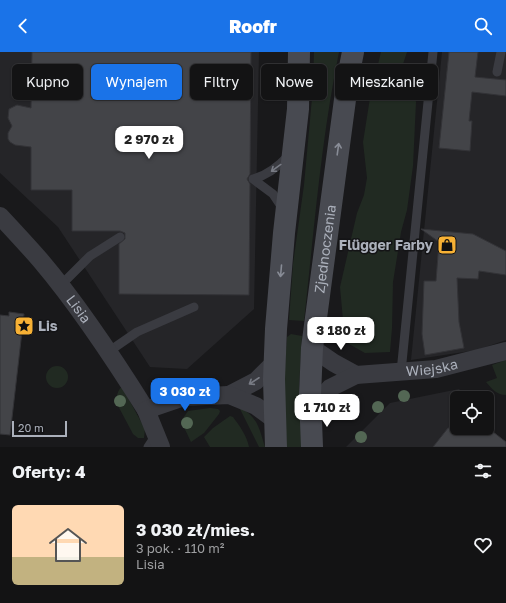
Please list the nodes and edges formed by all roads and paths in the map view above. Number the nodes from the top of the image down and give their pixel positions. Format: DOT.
graph roads {
  1 [pos="299,52"];
  2 [pos="353,52"];
  3 [pos="433,52"];
  4 [pos="501,52"];
  5 [pos="497,72"];
  6 [pos="293,150"];
  7 [pos="286,213"];
  8 [pos="0,216"];
  9 [pos="120,238"];
  10 [pos="60,286"];
  11 [pos="194,307"];
  12 [pos="312,348"];
  13 [pos="506,351"];
  14 [pos="108,352"];
  15 [pos="275,362"];
  16 [pos="401,372"];
  17 [pos="356,375"];
  18 [pos="229,395"];
  19 [pos="146,410"];
  20 [pos="310,410"];
  21 [pos="275,420"];
  22 [pos="155,443"];
  23 [pos="276,447"];
  24 [pos="312,447"];
  1 -- 6 [label="main road"];
  12 -- 2 [label="main road, Zjednoczenia, one-way"];
  3 -- 16 [label="lane"];
  4 -- 5 [label="lane"];
  6 -- 7 [label="main road"];
  6 -- 7 [label="lane, one-way"];
  7 -- 15 [label="main road, one-way"];
  8 -- 10 [label="street, Lisia"];
  9 -- 10 [label="lane"];
  10 -- 14 [label="street, Lisia"];
  11 -- 14 [label="lane"];
  12 -- 17 [label="street"];
  12 -- 20 [label="main road, Zjednoczenia"];
  13 -- 16 [label="street, Wiejska"];
  14 -- 19 [label="street, Lisia"];
  15 -- 18 [label="street, one-way"];
  15 -- 21 [label="main road"];
  16 -- 17 [label="street, Wiejska"];
  17 -- 20 [label="street, Wiejska"];
  18 -- 19 [label="street"];
  18 -- 21 [label="street"];
  19 -- 22 [label="street, Lisia"];
  20 -- 24 [label="main road, Zjednoczenia"];
  21 -- 23 [label="main road"];
}
